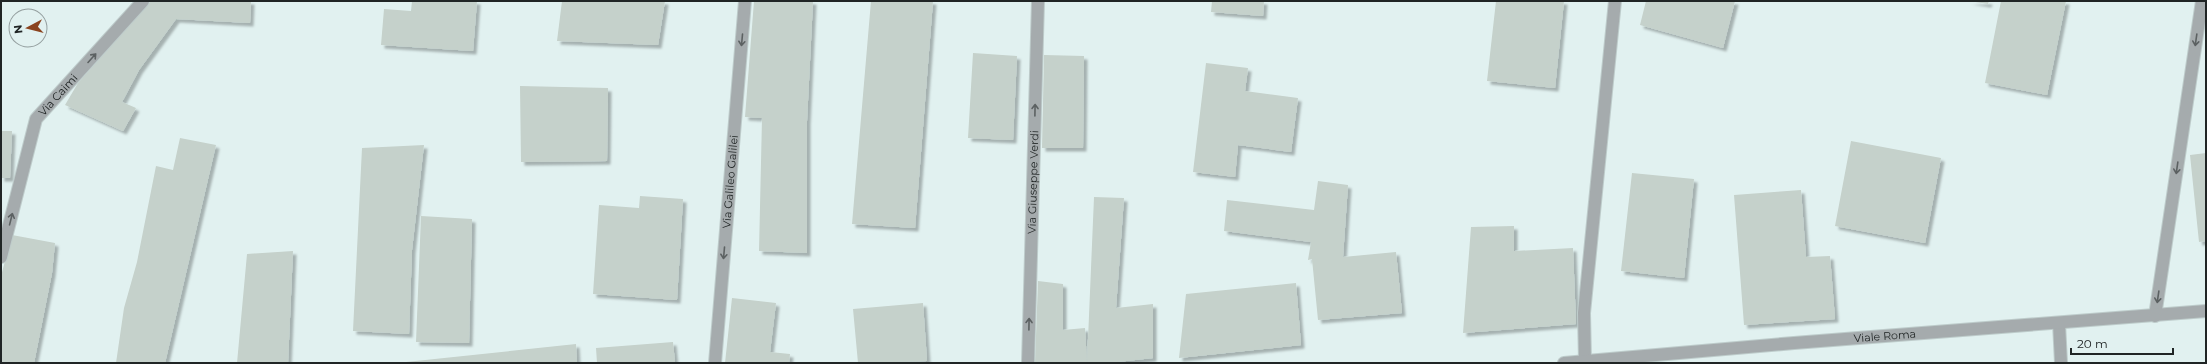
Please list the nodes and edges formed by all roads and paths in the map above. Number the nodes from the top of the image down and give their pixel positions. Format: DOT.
graph roads {
  1 [pos="143,1"];
  2 [pos="745,1"];
  3 [pos="1038,1"];
  4 [pos="1615,1"];
  5 [pos="2202,1"];
  6 [pos="1,257"];
  7 [pos="2206,311"];
  8 [pos="2155,316"];
  9 [pos="2059,323"];
  10 [pos="1585,361"];
  11 [pos="716,363"];
  12 [pos="1028,363"];
  13 [pos="1564,363"];
  14 [pos="2061,363"];
  6 -- 1 [label="street, Via Caimi, one-way"];
  2 -- 11 [label="street, Via Galileo Galilei, one-way"];
  12 -- 3 [label="street, Via Giuseppe Verdi, one-way"];
  4 -- 10 [label="street"];
  5 -- 8 [label="street, one-way"];
  7 -- 8 [label="street, Viale Roma"];
  8 -- 9 [label="street, Viale Roma"];
  9 -- 10 [label="street, Viale Roma"];
  9 -- 14 [label="street"];
  10 -- 13 [label="street, Viale Roma"];
}
